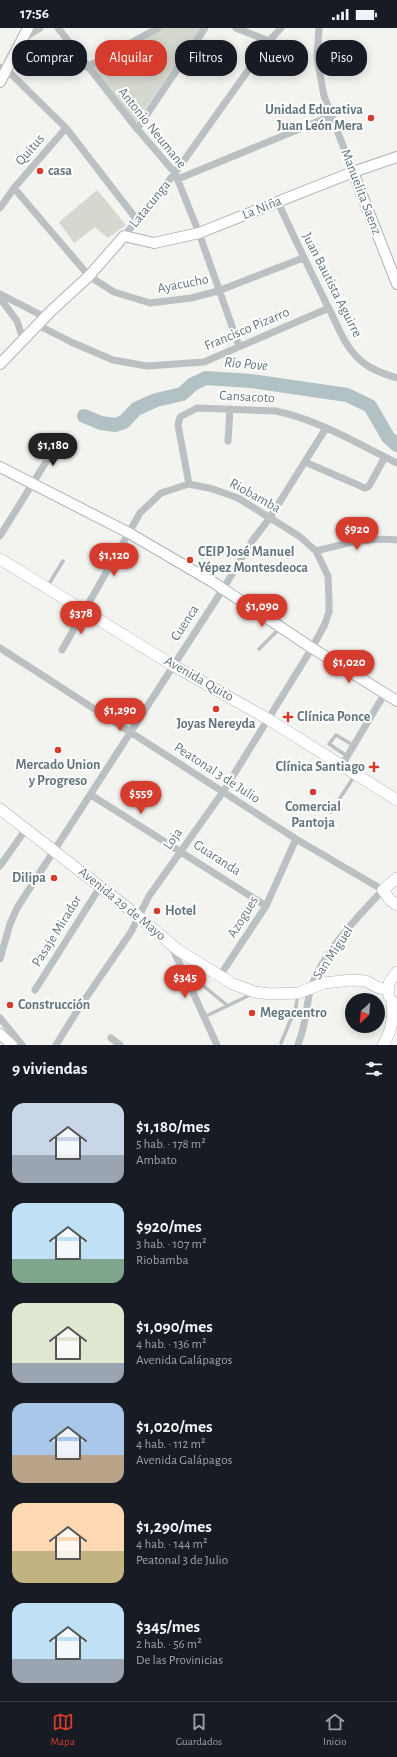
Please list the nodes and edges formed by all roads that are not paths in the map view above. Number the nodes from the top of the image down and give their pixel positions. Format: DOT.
graph roads {
  1 [pos="28,28"];
  2 [pos="40,28"];
  3 [pos="58,28"];
  4 [pos="158,28"];
  5 [pos="205,28"];
  6 [pos="236,28"];
  7 [pos="281,28"];
  8 [pos="320,28"];
  9 [pos="22,39"];
  10 [pos="67,40"];
  11 [pos="266,40"];
  12 [pos="270,40"];
  13 [pos="87,67"];
  14 [pos="3,68"];
  15 [pos="245,76"];
  16 [pos="0,82"];
  17 [pos="331,116"];
  18 [pos="66,128"];
  19 [pos="137,129"];
  20 [pos="397,157"];
  21 [pos="353,172"];
  22 [pos="176,176"];
  23 [pos="14,188"];
  24 [pos="278,202"];
  25 [pos="0,208"];
  26 [pos="137,220"];
  27 [pos="199,233"];
  28 [pos="124,236"];
  29 [pos="303,258"];
  30 [pos="89,276"];
  31 [pos="397,284"];
  32 [pos="218,291"];
  33 [pos="0,294"];
  34 [pos="0,298"];
  35 [pos="329,308"];
  36 [pos="45,317"];
  37 [pos="38,325"];
  38 [pos="23,339"];
  39 [pos="238,346"];
  40 [pos="0,364"];
  41 [pos="397,378"];
  42 [pos="230,409"];
  43 [pos="326,428"];
  44 [pos="59,441"];
  45 [pos="228,441"];
  46 [pos="385,457"];
  47 [pos="304,462"];
  48 [pos="397,463"];
  49 [pos="0,466"];
  50 [pos="32,483"];
  51 [pos="189,484"];
  52 [pos="269,519"];
  53 [pos="128,533"];
  54 [pos="0,536"];
  55 [pos="397,540"];
  56 [pos="316,551"];
  57 [pos="0,559"];
  58 [pos="63,561"];
  59 [pos="46,588"];
  60 [pos="223,589"];
  61 [pos="84,611"];
  62 [pos="281,627"];
  63 [pos="0,648"];
  64 [pos="312,648"];
  65 [pos="259,649"];
  66 [pos="62,650"];
  67 [pos="174,666"];
  68 [pos="384,693"];
  69 [pos="397,701"];
  70 [pos="268,719"];
  71 [pos="131,733"];
  72 [pos="354,746"];
  73 [pos="344,761"];
  74 [pos="356,774"];
  75 [pos="223,792"];
  76 [pos="91,795"];
  77 [pos="397,800"];
  78 [pos="0,809"];
  79 [pos="331,812"];
  80 [pos="26,829"];
  81 [pos="296,839"];
  82 [pos="56,851"];
  83 [pos="181,851"];
  84 [pos="0,866"];
  85 [pos="397,878"];
  86 [pos="100,887"];
  87 [pos="383,890"];
  88 [pos="397,905"];
  89 [pos="266,906"];
  90 [pos="138,916"];
  91 [pos="170,944"];
  92 [pos="2,947"];
  93 [pos="0,959"];
  94 [pos="397,972"];
  95 [pos="219,977"];
  96 [pos="201,984"];
  97 [pos="311,988"];
  98 [pos="36,990"];
  99 [pos="388,990"];
  100 [pos="255,992"];
  101 [pos="298,993"];
  102 [pos="395,1003"];
  103 [pos="228,1006"];
  104 [pos="204,1017"];
  105 [pos="0,1018"];
  106 [pos="0,1034"];
  107 [pos="111,1038"];
  108 [pos="281,1043"];
  109 [pos="12,1045"];
  110 [pos="22,1045"];
  111 [pos="56,1045"];
  112 [pos="120,1045"];
  113 [pos="217,1045"];
  114 [pos="298,1045"];
  115 [pos="383,1045"];
  1 -- 9 [label="street"];
  2 -- 9 [label="street"];
  3 -- 10 [label="street, Antonio Neumane"];
  4 -- 13 [label="street"];
  5 -- 19 [label="street"];
  6 -- 11 [label="street"];
  7 -- 12 [label="street, Latacunga"];
  8 -- 17 [label="street, Manuelita Saenz"];
  9 -- 14 [label="street"];
  13 -- 19 [label="street, Antonio Neumane"];
  14 -- 16 [label="street"];
  14 -- 18 [label="street"];
  15 -- 22 [label="street, Latacunga"];
  17 -- 21 [label="street, Manuelita Saenz"];
  17 -- 22 [label="street"];
  18 -- 23 [label="street, Quitus"];
  18 -- 26 [label="street"];
  19 -- 22 [label="street, Antonio Neumane"];
  20 -- 21 [label="street, La Niña"];
  21 -- 24 [label="street, La Niña"];
  21 -- 31 [label="street, Manuelita Saenz"];
  22 -- 26 [label="street, Latacunga"];
  22 -- 27 [label="street, Antonio Neumane"];
  23 -- 25 [label="street, Quitus"];
  23 -- 30 [label="street, Ayacucho"];
  24 -- 27 [label="street, La Niña"];
  24 -- 29 [label="street, Juan Bautista Aguirre"];
  26 -- 28 [label="street, Latacunga"];
  27 -- 28 [label="street, La Niña"];
  27 -- 32 [label="street, Antonio Neumane"];
  28 -- 30 [label="street, Latacunga"];
  29 -- 32 [label="street, Ayacucho"];
  29 -- 35 [label="street, Juan Bautista Aguirre"];
  30 -- 32 [label="street, Ayacucho"];
  30 -- 36 [label="street, Latacunga"];
  32 -- 39 [label="street, Antonio Neumane"];
  33 -- 36 [label="street"];
  34 -- 38 [label="street"];
  35 -- 39 [label="street, Francisco Pizarro"];
  35 -- 41 [label="street, Juan Bautista Aguirre"];
  36 -- 37 [label="street, Latacunga"];
  37 -- 38 [label="street, Latacunga"];
  37 -- 39 [label="street, Francisco Pizarro"];
  38 -- 40 [label="street, Latacunga"];
  42 -- 43 [label="street, Cansacoto"];
  42 -- 45 [label="street"];
  42 -- 51 [label="street, Cansacoto"];
  43 -- 46 [label="street, Cansacoto"];
  43 -- 47 [label="street, Cuenca"];
  44 -- 50 [label="street"];
  46 -- 47 [label="street"];
  46 -- 48 [label="street, Cansacoto"];
  47 -- 52 [label="street, Cuenca"];
  49 -- 50 [label="street"];
  50 -- 53 [label="street"];
  50 -- 54 [label="street"];
  51 -- 52 [label="street, Riobamba"];
  51 -- 53 [label="street, Riobamba"];
  52 -- 56 [label="street, Riobamba"];
  52 -- 60 [label="street, Cuenca"];
  53 -- 60 [label="street"];
  53 -- 61 [label="street, Riobamba"];
  55 -- 56 [label="street"];
  56 -- 64 [label="street, Riobamba"];
  57 -- 59 [label="main road, Avenida Quito"];
  58 -- 59 [label="lane"];
  59 -- 61 [label="main road, Avenida Quito"];
  60 -- 62 [label="street"];
  60 -- 67 [label="street, Cuenca"];
  61 -- 66 [label="street, Riobamba"];
  61 -- 67 [label="main road, Avenida Quito"];
  62 -- 64 [label="street"];
  62 -- 65 [label="lane"];
  63 -- 71 [label="street, Peatonal 3 de Julio"];
  64 -- 68 [label="street"];
  64 -- 70 [label="street, Loja"];
  67 -- 70 [label="main road, Avenida Quito"];
  67 -- 71 [label="street, Cuenca"];
  68 -- 69 [label="street"];
  68 -- 72 [label="street"];
  70 -- 73 [label="main road, Avenida Quito"];
  70 -- 75 [label="street, Loja"];
  71 -- 75 [label="street, Peatonal 3 de Julio"];
  71 -- 76 [label="street, Cuenca"];
  72 -- 73 [label="street"];
  72 -- 73 [label="lane"];
  73 -- 74 [label="main road, Avenida Quito"];
  74 -- 77 [label="main road, Avenida Quito"];
  74 -- 79 [label="lane"];
  75 -- 81 [label="street, Peatonal 3 de Julio"];
  75 -- 83 [label="street, Loja"];
  76 -- 82 [label="street, Cuenca"];
  76 -- 83 [label="street, Guaranda"];
  78 -- 80 [label="main road, Avenida 29 de Mayo"];
  80 -- 82 [label="main road, Avenida 29 de Mayo"];
  80 -- 84 [label="street"];
  81 -- 87 [label="street, Peatonal 3 de Julio"];
  81 -- 89 [label="street, Azogues"];
  82 -- 86 [label="main road, Avenida 29 de Mayo"];
  82 -- 92 [label="street, Cuenca"];
  83 -- 89 [label="street, Guaranda"];
  83 -- 90 [label="street, Loja"];
  85 -- 87 [label="main road, San Miguel"];
  86 -- 90 [label="main road, Avenida 29 de Mayo"];
  86 -- 98 [label="street, Pasaje Mirador"];
  87 -- 88 [label="main road"];
  87 -- 97 [label="street, San Miguel"];
  89 -- 95 [label="street, Azogues"];
  90 -- 91 [label="main road, Avenida 29 de Mayo"];
  90 -- 111 [label="street, Loja"];
  91 -- 95 [label="main road, Avenida 29 de Mayo"];
  91 -- 104 [label="street"];
  92 -- 93 [label="street, Cuenca"];
  94 -- 99 [label="main road"];
  95 -- 100 [label="main road, Avenida 29 de Mayo"];
  96 -- 103 [label="lane"];
  97 -- 99 [label="main road, Avenida 29 de Mayo"];
  97 -- 101 [label="main road, Avenida 29 de Mayo"];
  97 -- 114 [label="street, San Miguel"];
  99 -- 102 [label="main road"];
  100 -- 101 [label="main road, Avenida 29 de Mayo"];
  100 -- 103 [label="lane"];
  101 -- 108 [label="lane"];
  102 -- 115 [label="main road"];
  103 -- 104 [label="lane"];
  104 -- 113 [label="street"];
  105 -- 110 [label="street"];
  106 -- 109 [label="street"];
  107 -- 112 [label="street"];
}
